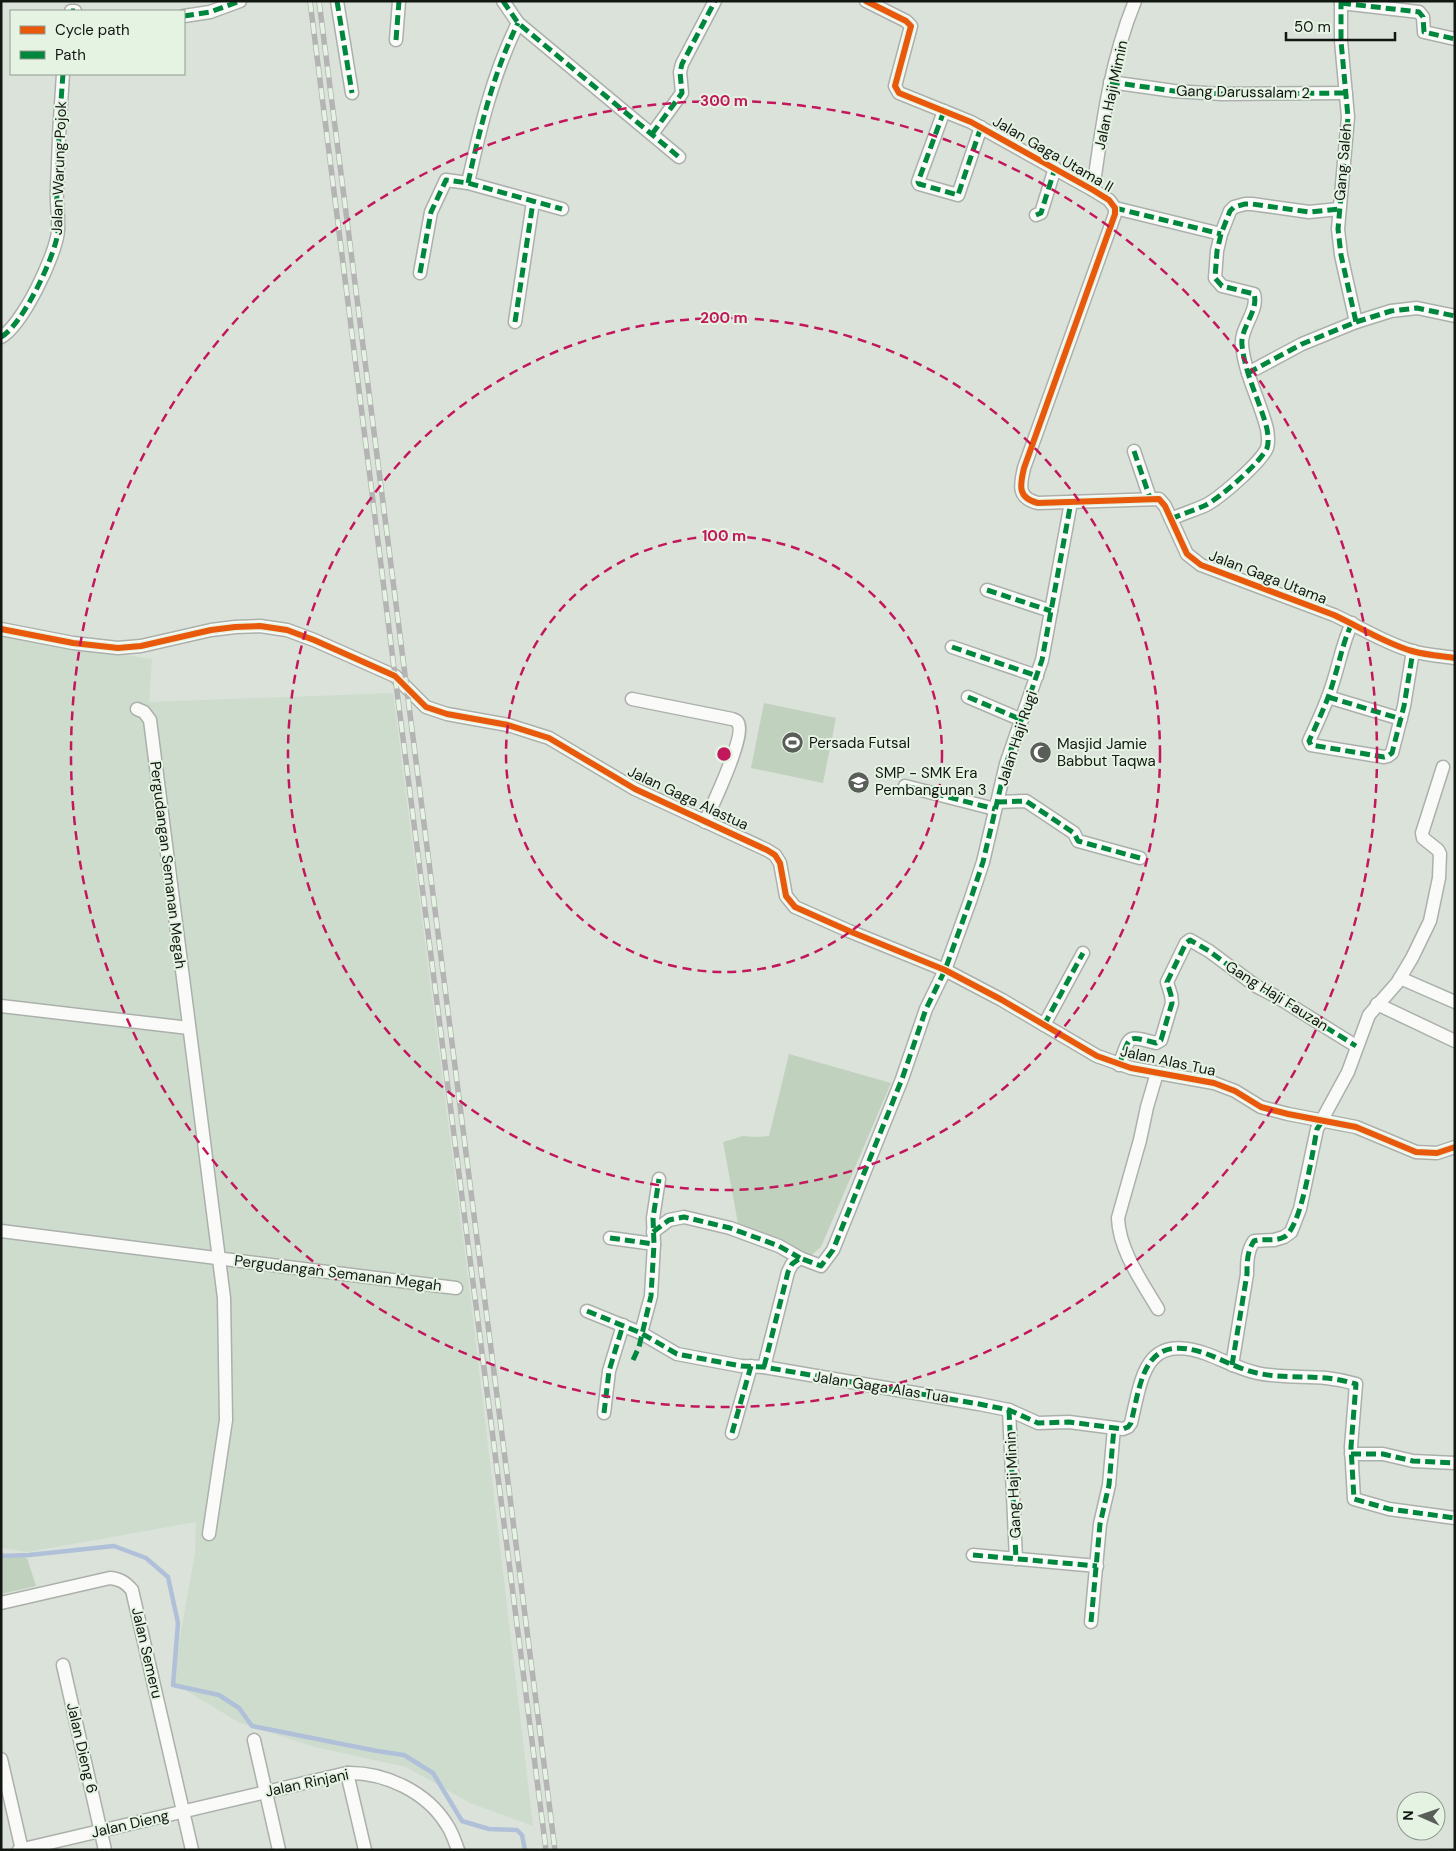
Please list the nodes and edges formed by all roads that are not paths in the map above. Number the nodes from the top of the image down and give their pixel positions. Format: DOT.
graph roads {
  1 [pos="240,1"];
  2 [pos="337,1"];
  3 [pos="399,1"];
  4 [pos="503,1"];
  5 [pos="715,1"];
  6 [pos="866,1"];
  7 [pos="1135,1"];
  8 [pos="1341,2"];
  9 [pos="185,16"];
  10 [pos="518,23"];
  11 [pos="1455,39"];
  12 [pos="396,40"];
  13 [pos="63,75"];
  14 [pos="1110,82"];
  15 [pos="352,93"];
  16 [pos="1346,93"];
  17 [pos="944,111"];
  18 [pos="981,127"];
  19 [pos="652,134"];
  20 [pos="679,157"];
  21 [pos="1055,168"];
  22 [pos="468,183"];
  23 [pos="1093,190"];
  24 [pos="533,202"];
  25 [pos="1116,208"];
  26 [pos="562,209"];
  27 [pos="1339,209"];
  28 [pos="1036,215"];
  29 [pos="1221,234"];
  30 [pos="420,273"];
  31 [pos="1455,316"];
  32 [pos="516,322"];
  33 [pos="1356,322"];
  34 [pos="1,337"];
  35 [pos="1248,373"];
  36 [pos="1134,451"];
  37 [pos="1150,498"];
  38 [pos="1071,502"];
  39 [pos="1171,519"];
  40 [pos="987,590"];
  41 [pos="1051,611"];
  42 [pos="1352,623"];
  43 [pos="1,629"];
  44 [pos="952,647"];
  45 [pos="1412,651"];
  46 [pos="1455,658"];
  47 [pos="1037,676"];
  48 [pos="968,697"];
  49 [pos="1328,697"];
  50 [pos="632,699"];
  51 [pos="137,709"];
  52 [pos="1401,719"];
  53 [pos="1022,720"];
  54 [pos="1443,766"];
  55 [pos="905,786"];
  56 [pos="996,806"];
  57 [pos="705,822"];
  58 [pos="1140,858"];
  59 [pos="1083,953"];
  60 [pos="945,970"];
  61 [pos="1400,978"];
  62 [pos="1455,1002"];
  63 [pos="1377,1004"];
  64 [pos="1,1006"];
  65 [pos="1044,1025"];
  66 [pos="189,1028"];
  67 [pos="1455,1041"];
  68 [pos="1356,1046"];
  69 [pos="1119,1065"];
  70 [pos="1157,1073"];
  71 [pos="1323,1120"];
  72 [pos="1455,1146"];
  73 [pos="659,1179"];
  74 [pos="1,1231"];
  75 [pos="610,1238"];
  76 [pos="653,1238"];
  77 [pos="219,1258"];
  78 [pos="800,1258"];
  79 [pos="456,1288"];
  80 [pos="1158,1309"];
  81 [pos="587,1311"];
  82 [pos="623,1325"];
  83 [pos="641,1333"];
  84 [pos="1232,1365"];
  85 [pos="758,1366"];
  86 [pos="1009,1410"];
  87 [pos="604,1413"];
  88 [pos="1114,1428"];
  89 [pos="732,1433"];
  90 [pos="1351,1454"];
  91 [pos="1455,1463"];
  92 [pos="1455,1518"];
  93 [pos="209,1534"];
  94 [pos="974,1555"];
  95 [pos="1016,1559"];
  96 [pos="1097,1566"];
  97 [pos="1,1604"];
  98 [pos="1091,1622"];
  99 [pos="63,1665"];
  100 [pos="254,1740"];
  101 [pos="1,1759"];
  102 [pos="348,1773"];
  103 [pos="266,1792"];
  104 [pos="184,1811"];
  105 [pos="101,1831"];
  106 [pos="21,1850"];
  107 [pos="105,1850"];
  108 [pos="192,1850"];
  109 [pos="279,1850"];
  110 [pos="365,1850"];
  111 [pos="458,1850"];
  1 -- 9 [label="street"];
  2 -- 15 [label="street"];
  3 -- 12 [label="street"];
  4 -- 10 [label="street"];
  5 -- 19 [label="street"];
  6 -- 17 [label="street, Jalan Gaga Utama II"];
  7 -- 14 [label="street, Jalan Haji Mimin"];
  8 -- 11 [label="street"];
  8 -- 16 [label="street, Gang Saleh"];
  10 -- 19 [label="street"];
  10 -- 22 [label="street"];
  13 -- 34 [label="street, Jalan Warung Pojok"];
  14 -- 16 [label="street, Gang Darussalam 2"];
  14 -- 23 [label="street, Jalan Haji Mimin"];
  16 -- 27 [label="street, Gang Saleh"];
  17 -- 18 [label="street, Jalan Gaga Utama II"];
  17 -- 18 [label="street"];
  18 -- 21 [label="street, Jalan Gaga Utama II"];
  19 -- 20 [label="street"];
  21 -- 23 [label="street, Jalan Gaga Utama II"];
  21 -- 28 [label="street"];
  22 -- 24 [label="street"];
  22 -- 30 [label="street"];
  23 -- 25 [label="street, Jalan Gaga Utama II"];
  24 -- 26 [label="street"];
  24 -- 32 [label="street"];
  25 -- 29 [label="street"];
  25 -- 38 [label="street, Jalan Gaga Utama II"];
  27 -- 29 [label="street"];
  27 -- 33 [label="street, Gang Saleh"];
  29 -- 35 [label="street"];
  31 -- 33 [label="street"];
  33 -- 35 [label="street"];
  35 -- 39 [label="street"];
  36 -- 37 [label="street"];
  37 -- 38 [label="street"];
  37 -- 39 [label="street, Jalan Gaga Utama"];
  38 -- 41 [label="street, Jalan Haji Rugi"];
  39 -- 42 [label="street, Jalan Gaga Utama"];
  40 -- 41 [label="street"];
  41 -- 47 [label="street, Jalan Haji Rugi"];
  42 -- 45 [label="street, Jalan Gaga Utama"];
  42 -- 49 [label="street"];
  43 -- 57 [label="street, Jalan Gaga Alastua"];
  44 -- 47 [label="street"];
  45 -- 46 [label="street, Jalan Gaga Utama"];
  45 -- 52 [label="street"];
  47 -- 53 [label="street, Jalan Haji Rugi"];
  48 -- 53 [label="street"];
  49 -- 52 [label="street"];
  49 -- 52 [label="street"];
  50 -- 57 [label="street"];
  51 -- 66 [label="street, Pergudangan Semanan Megah"];
  53 -- 56 [label="street, Jalan Haji Rugi"];
  54 -- 61 [label="street"];
  55 -- 56 [label="street"];
  56 -- 58 [label="street"];
  56 -- 60 [label="street, Jalan Haji Rugi"];
  57 -- 60 [label="street, Jalan Gaga Alastua"];
  59 -- 65 [label="street"];
  60 -- 65 [label="street, Jalan Alas Tua"];
  60 -- 78 [label="street, Jalan Haji Rugi"];
  61 -- 62 [label="street"];
  61 -- 63 [label="street"];
  63 -- 67 [label="street"];
  63 -- 68 [label="street"];
  64 -- 66 [label="street"];
  65 -- 69 [label="street, Jalan Alas Tua"];
  66 -- 77 [label="street, Pergudangan Semanan Megah"];
  68 -- 69 [label="street, Gang Haji Fauzan"];
  68 -- 71 [label="street"];
  69 -- 70 [label="street, Jalan Alas Tua"];
  70 -- 71 [label="street, Jalan Alas Tua"];
  70 -- 80 [label="street"];
  71 -- 72 [label="street, Jalan Alas Tua"];
  71 -- 84 [label="street"];
  73 -- 76 [label="street"];
  74 -- 77 [label="street, Pergudangan Semanan Megah"];
  75 -- 76 [label="street"];
  76 -- 78 [label="street"];
  76 -- 83 [label="street"];
  77 -- 79 [label="street, Pergudangan Semanan Megah"];
  77 -- 93 [label="street, Pergudangan Semanan Megah"];
  78 -- 85 [label="street"];
  81 -- 82 [label="street, Jalan Gaga Alas Tua"];
  82 -- 83 [label="street, Jalan Gaga Alas Tua"];
  82 -- 87 [label="street"];
  83 -- 85 [label="street, Jalan Gaga Alas Tua"];
  84 -- 88 [label="street"];
  84 -- 90 [label="street"];
  85 -- 86 [label="street, Jalan Gaga Alas Tua"];
  85 -- 89 [label="street"];
  86 -- 88 [label="street"];
  86 -- 95 [label="street, Gang Haji Minin"];
  88 -- 96 [label="street"];
  90 -- 91 [label="street"];
  90 -- 92 [label="street"];
  94 -- 95 [label="street"];
  95 -- 96 [label="street"];
  96 -- 98 [label="street"];
  97 -- 104 [label="street, Jalan Semeru"];
  99 -- 105 [label="street, Jalan Dieng 6"];
  100 -- 103 [label="street"];
  101 -- 106 [label="street"];
  102 -- 103 [label="street, Jalan Rinjani"];
  102 -- 110 [label="street"];
  102 -- 111 [label="street, Jalan Rinjani"];
  103 -- 104 [label="street, Jalan Rinjani"];
  103 -- 109 [label="street"];
  104 -- 105 [label="street, Jalan Dieng"];
  104 -- 108 [label="street, Jalan Semeru"];
  105 -- 106 [label="street, Jalan Dieng"];
  105 -- 107 [label="street, Jalan Dieng 6"];
}
